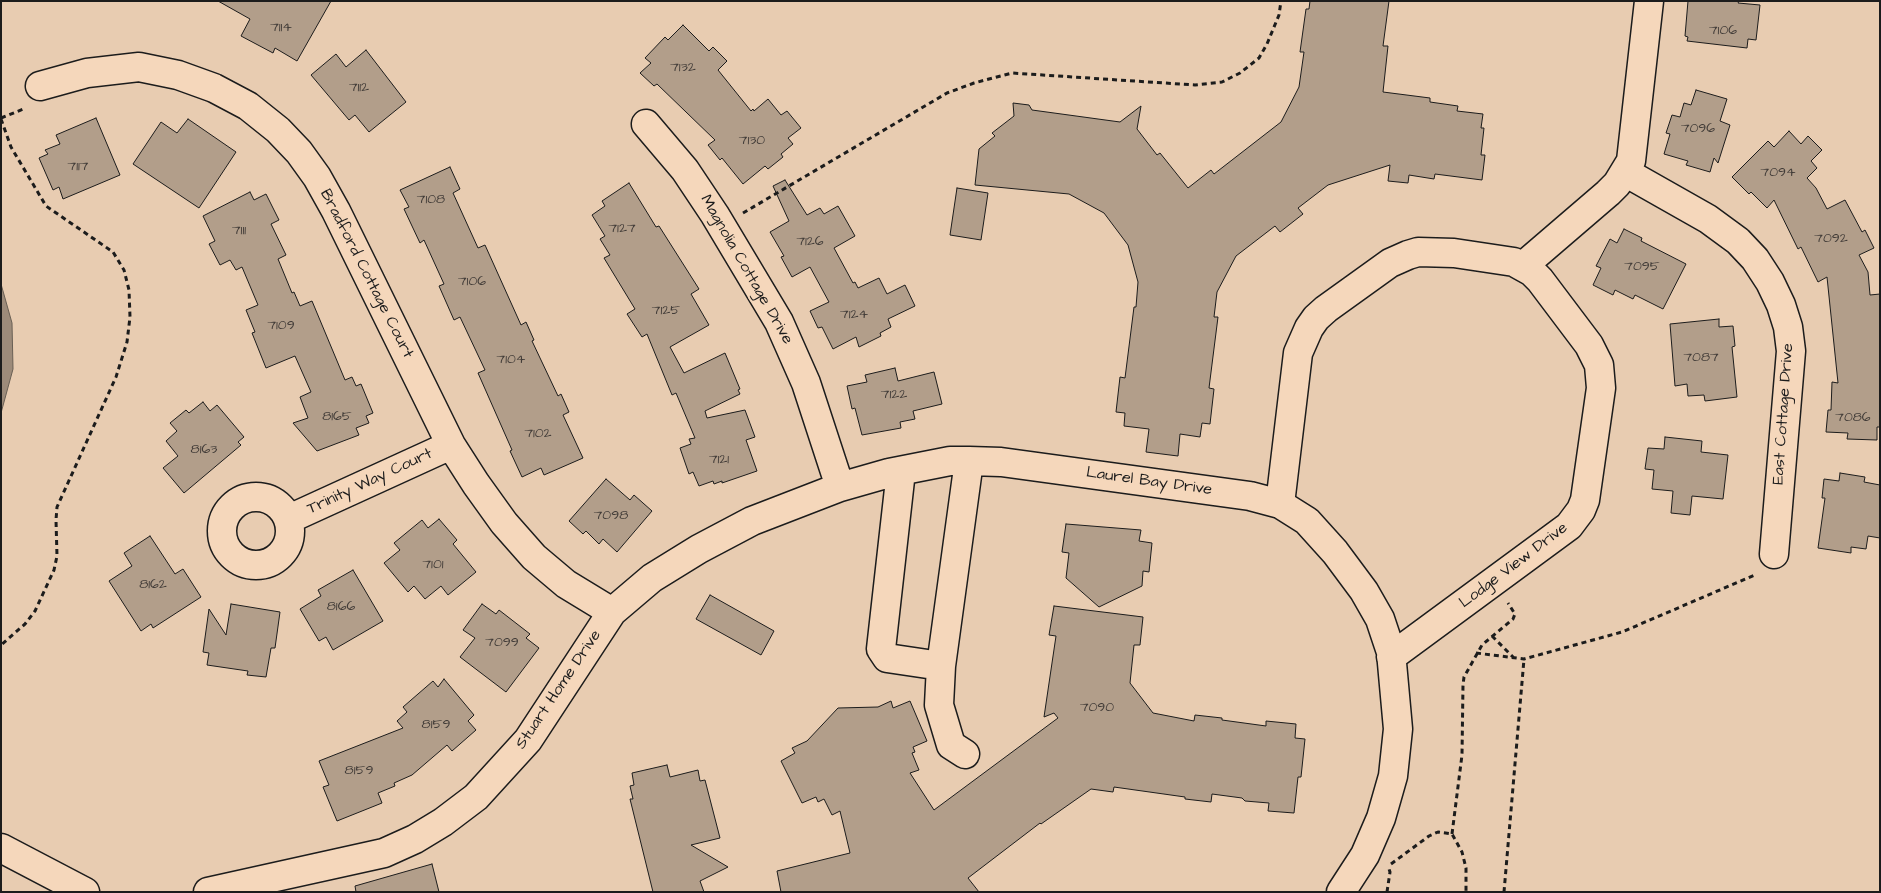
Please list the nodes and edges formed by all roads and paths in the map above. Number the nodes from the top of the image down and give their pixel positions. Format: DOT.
graph roads {
  1 [pos="1281,1"];
  2 [pos="1649,1"];
  3 [pos="40,86"];
  4 [pos="1,119"];
  5 [pos="646,124"];
  6 [pos="1625,172"];
  7 [pos="721,226"];
  8 [pos="1523,266"];
  9 [pos="451,445"];
  10 [pos="969,461"];
  11 [pos="901,471"];
  12 [pos="840,487"];
  13 [pos="1280,504"];
  14 [pos="289,519"];
  15 [pos="1774,554"];
  16 [pos="1494,582"];
  17 [pos="612,612"];
  18 [pos="1492,636"];
  19 [pos="1,645"];
  20 [pos="1476,654"];
  21 [pos="1391,657"];
  22 [pos="1514,658"];
  23 [pos="1524,658"];
  24 [pos="940,666"];
  25 [pos="965,754"];
  26 [pos="1452,834"];
  27 [pos="1,848"];
  28 [pos="1388,865"];
  29 [pos="85,892"];
  30 [pos="208,892"];
  31 [pos="1341,892"];
  32 [pos="1466,892"];
  33 [pos="1504,892"];
  1 -- 7 [label="path"];
  2 -- 6 [label="street"];
  3 -- 9 [label="street, Bradford Cottage Court"];
  4 -- 19 [label="path"];
  5 -- 7 [label="street, Magnolia Cottage Drive"];
  6 -- 8 [label="street"];
  6 -- 15 [label="street, East Cottage Drive"];
  7 -- 12 [label="street, Magnolia Cottage Drive"];
  8 -- 13 [label="street, Lodge View Drive"];
  8 -- 16 [label="street, Lodge View Drive"];
  9 -- 14 [label="street, Trinity Way Court"];
  9 -- 17 [label="street, Bradford Cottage Court"];
  10 -- 11 [label="street, Laurel Bay Drive"];
  10 -- 13 [label="street, Laurel Bay Drive"];
  10 -- 24 [label="street"];
  11 -- 12 [label="street, Laurel Bay Drive"];
  11 -- 24 [label="street"];
  12 -- 17 [label="street, Laurel Bay Drive"];
  13 -- 21 [label="street, Laurel Bay Drive"];
  15 -- 23 [label="path"];
  16 -- 18 [label="path"];
  16 -- 21 [label="street, Lodge View Drive"];
  17 -- 30 [label="street, Stuart Home Drive"];
  18 -- 20 [label="path"];
  18 -- 22 [label="path"];
  20 -- 22 [label="path"];
  20 -- 26 [label="path"];
  21 -- 31 [label="street, Laurel Bay Drive"];
  22 -- 23 [label="path"];
  23 -- 33 [label="path"];
  24 -- 25 [label="street"];
  26 -- 28 [label="path"];
  26 -- 32 [label="path"];
  27 -- 29 [label="street"];
}
